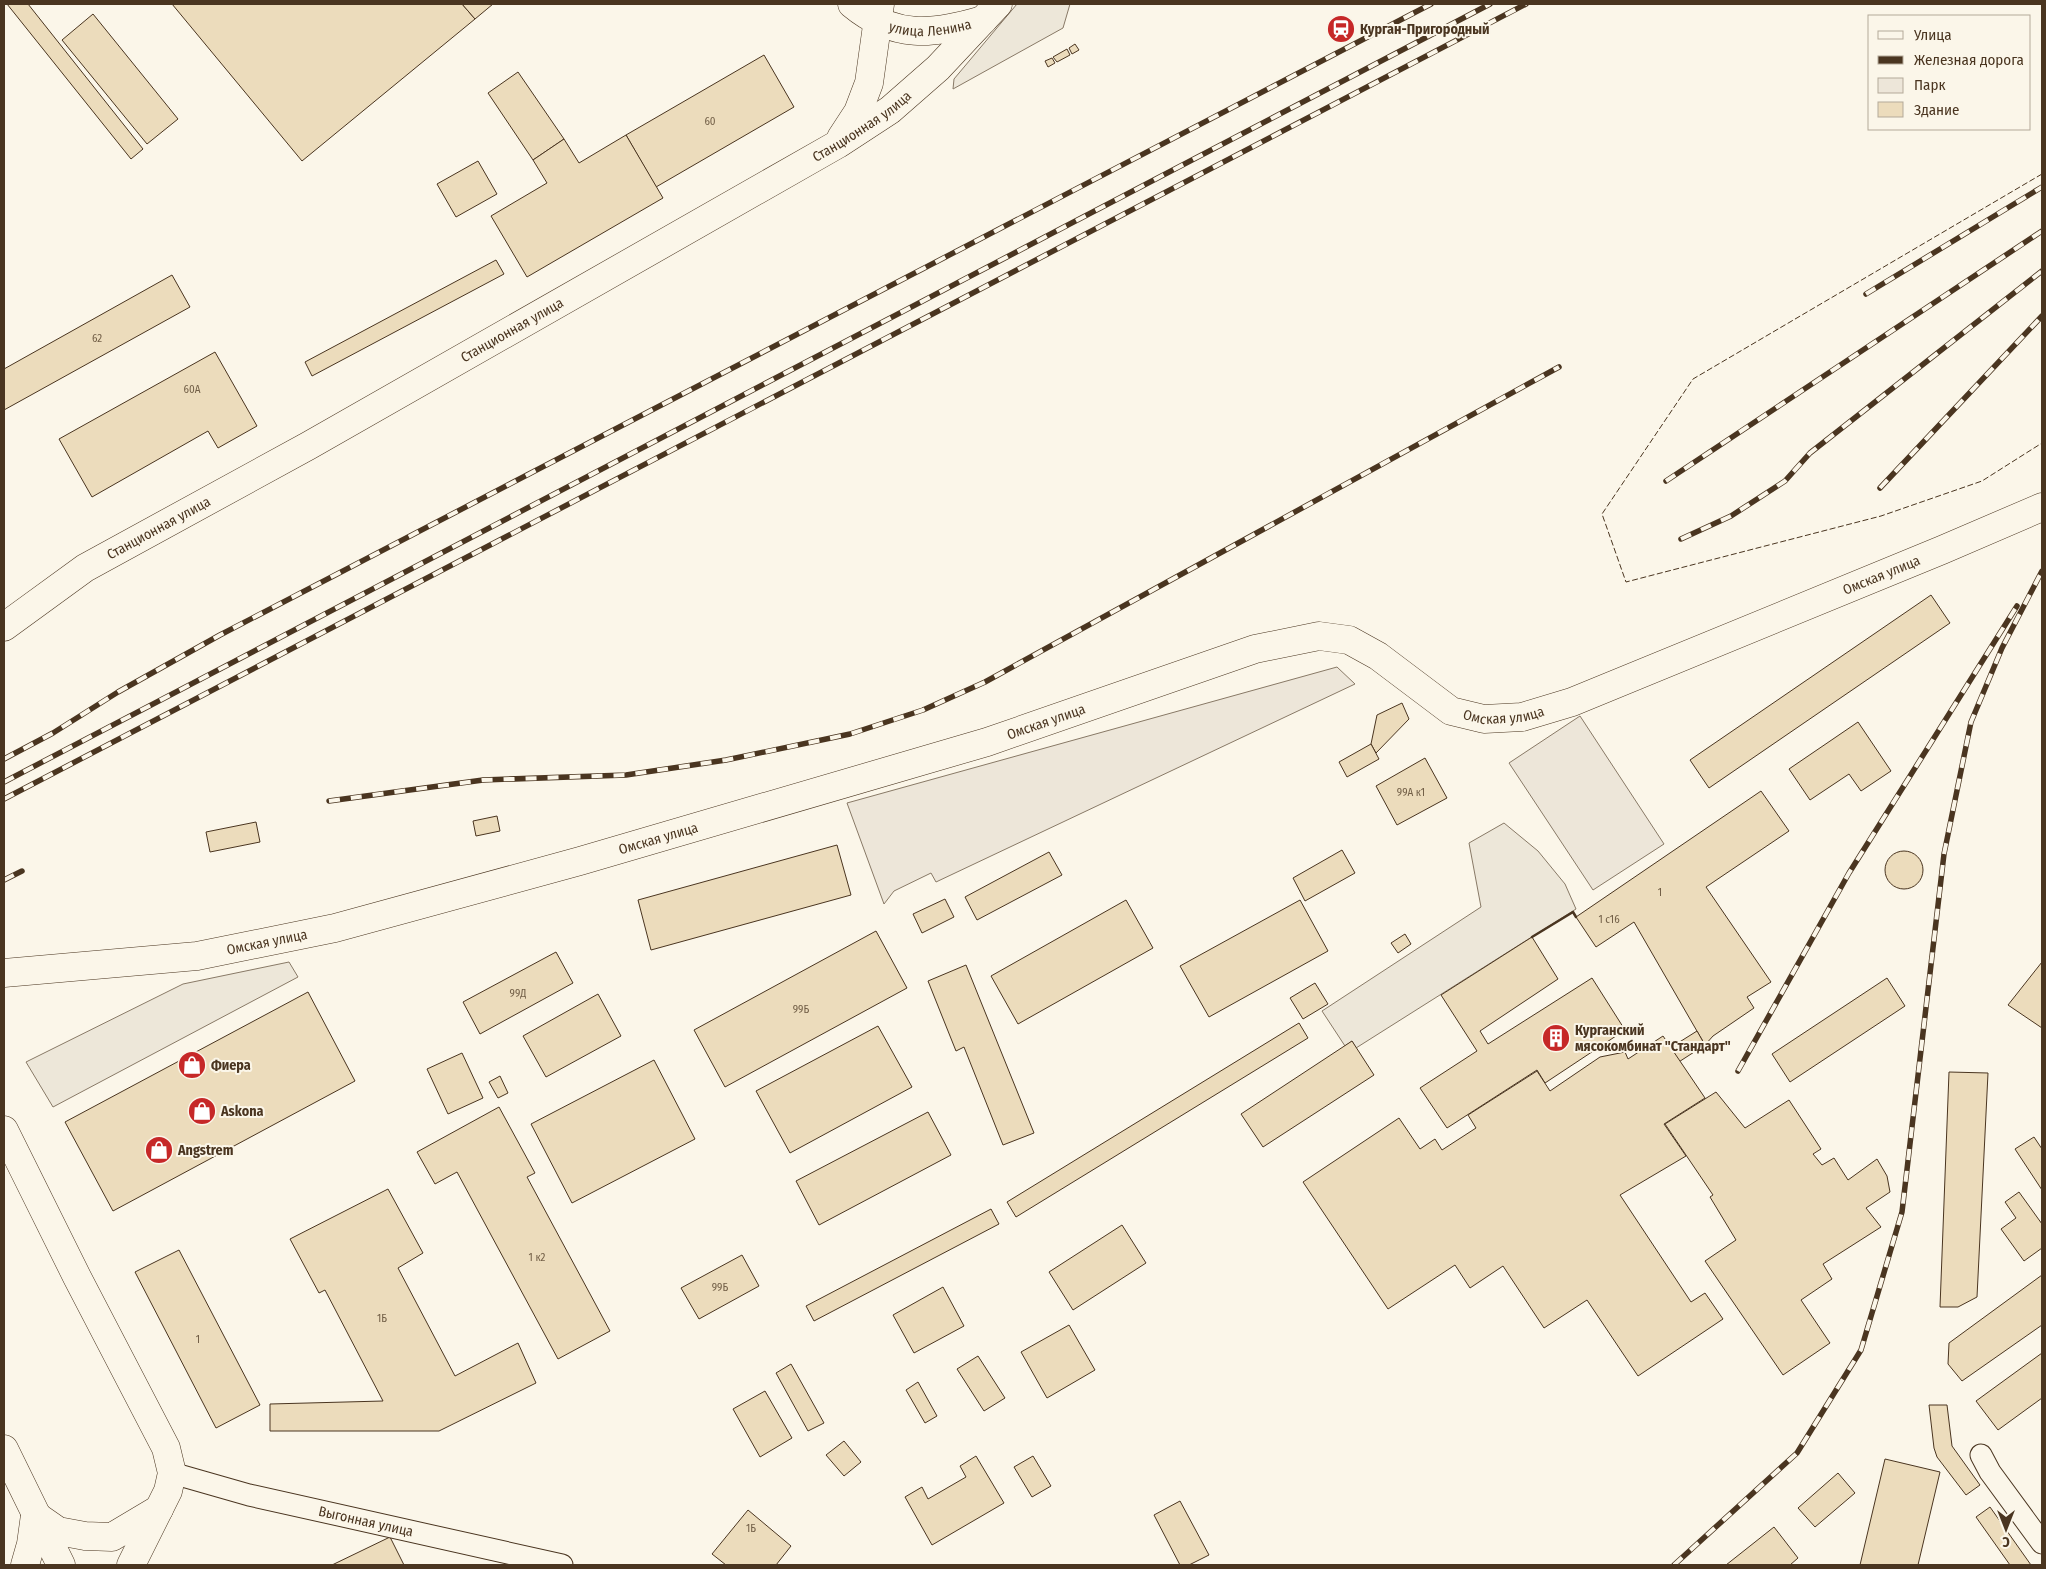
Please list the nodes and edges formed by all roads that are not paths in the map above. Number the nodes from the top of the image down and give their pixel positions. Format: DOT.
graph roads {
  1 [pos="852,4"];
  2 [pos="991,12"];
  3 [pos="878,13"];
  4 [pos="838,144"];
  5 [pos="2042,507"];
  6 [pos="4,627"];
  7 [pos="4,973"];
  8 [pos="4,1130"];
  9 [pos="4,1449"];
  10 [pos="1981,1455"];
  11 [pos="172,1473"];
  12 [pos="159,1509"];
  13 [pos="35,1515"];
  14 [pos="2042,1543"];
  15 [pos="25,1565"];
  16 [pos="61,1565"];
  17 [pos="131,1565"];
  18 [pos="562,1565"];
  1 -- 3 [label="main road, улица Ленина"];
  2 -- 3 [label="main road, улица Ленина"];
  2 -- 4 [label="main road, Станционная улица"];
  3 -- 4 [label="main road, улица Ленина"];
  4 -- 6 [label="main road, Станционная улица"];
  5 -- 7 [label="main road, Омская улица"];
  8 -- 11 [label="main road"];
  9 -- 13 [label="main road"];
  10 -- 14 [label="street"];
  11 -- 12 [label="main road"];
  11 -- 18 [label="street, Выгонная улица"];
  12 -- 13 [label="main road"];
  12 -- 17 [label="main road"];
  13 -- 15 [label="main road"];
  13 -- 16 [label="main road"];
}
